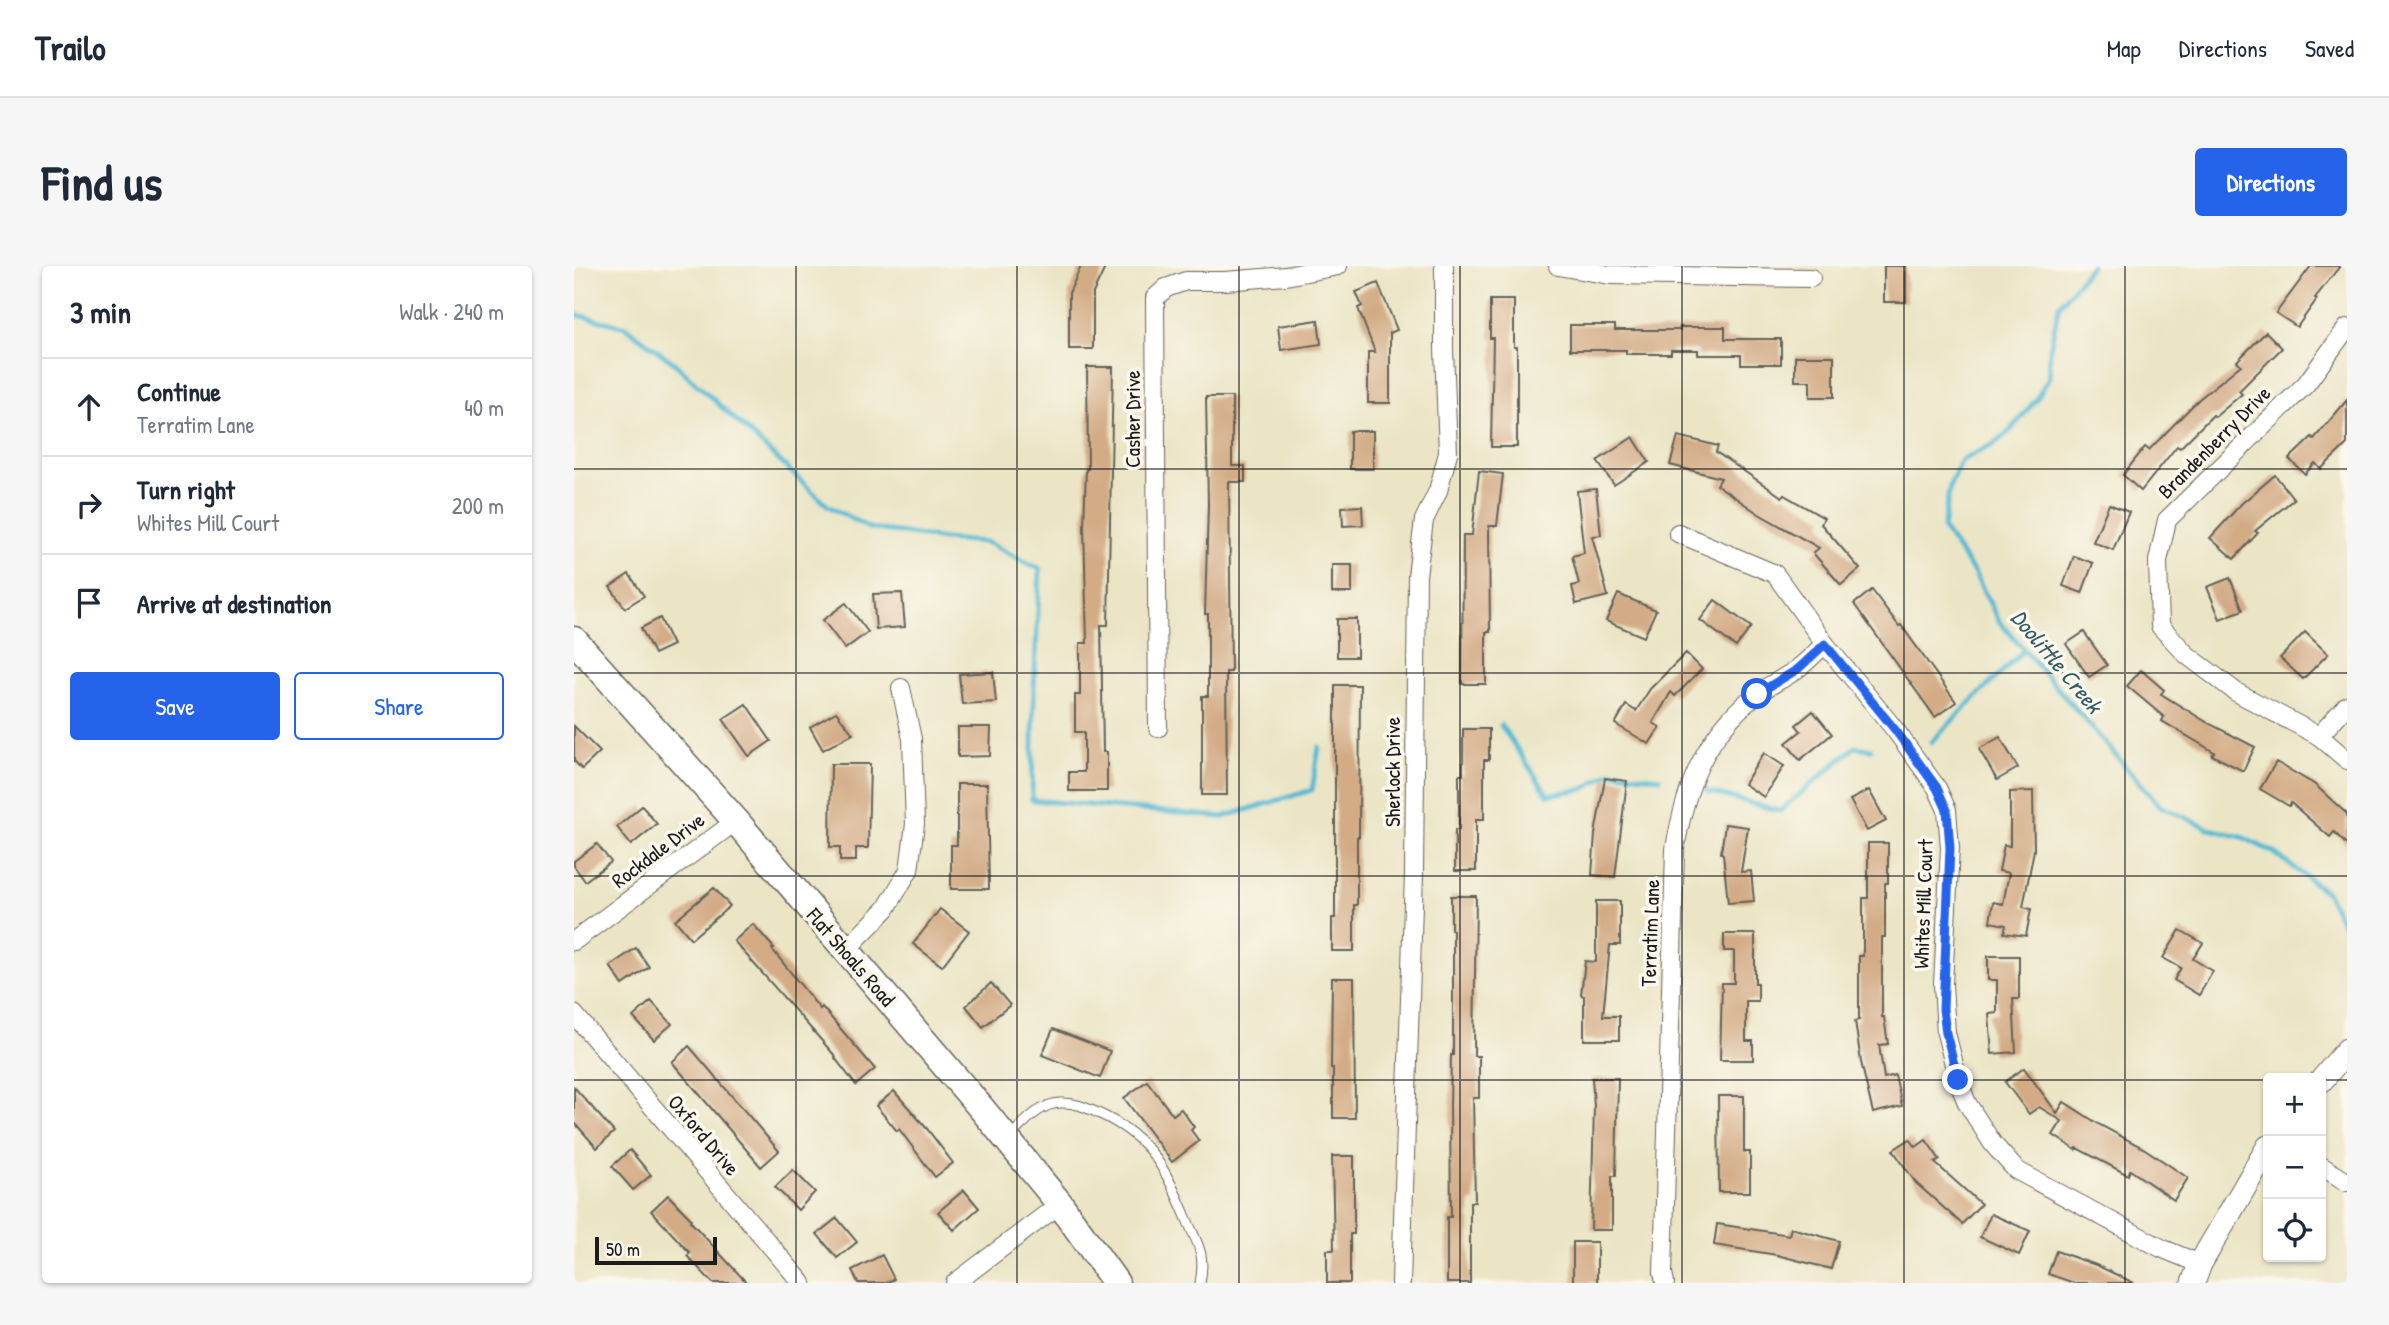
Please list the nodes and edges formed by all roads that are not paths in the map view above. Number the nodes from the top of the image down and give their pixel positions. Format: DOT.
graph roads {
  1 [pos="1338,266"];
  2 [pos="1444,266"];
  3 [pos="1558,266"];
  4 [pos="1811,278"];
  5 [pos="2347,328"];
  6 [pos="1678,533"];
  7 [pos="574,640"];
  8 [pos="1825,644"];
  9 [pos="901,688"];
  10 [pos="2347,705"];
  11 [pos="1158,728"];
  12 [pos="2319,736"];
  13 [pos="2347,760"];
  14 [pos="736,821"];
  15 [pos="574,941"];
  16 [pos="845,951"];
  17 [pos="574,1014"];
  18 [pos="2347,1050"];
  19 [pos="2326,1075"];
  20 [pos="1006,1140"];
  21 [pos="2263,1156"];
  22 [pos="2326,1169"];
  23 [pos="2347,1182"];
  24 [pos="1060,1204"];
  25 [pos="2196,1274"];
  26 [pos="802,1283"];
  27 [pos="955,1283"];
  28 [pos="1116,1283"];
  29 [pos="1200,1283"];
  30 [pos="1401,1283"];
  31 [pos="1665,1283"];
  1 -- 11 [label="street, Casher Drive"];
  2 -- 30 [label="street, Sherlock Drive"];
  3 -- 4 [label="street"];
  5 -- 12 [label="street, Brandenberry Drive"];
  6 -- 8 [label="street, Whites Mill Court"];
  7 -- 14 [label="main road, Flat Shoals Road"];
  8 -- 25 [label="street, Whites Mill Court"];
  8 -- 31 [label="street, Terratim Lane"];
  9 -- 16 [label="street"];
  10 -- 12 [label="street"];
  12 -- 13 [label="street, Brandenberry Drive"];
  14 -- 15 [label="street, Rockdale Drive"];
  14 -- 16 [label="main road, Flat Shoals Road"];
  16 -- 20 [label="main road, Flat Shoals Road"];
  17 -- 26 [label="street, Oxford Drive"];
  18 -- 19 [label="street"];
  20 -- 24 [label="main road, Flat Shoals Road"];
  20 -- 29 [label="lane"];
  21 -- 25 [label="street"];
  22 -- 23 [label="street"];
  24 -- 27 [label="street"];
  24 -- 28 [label="main road, Flat Shoals Road"];
}
